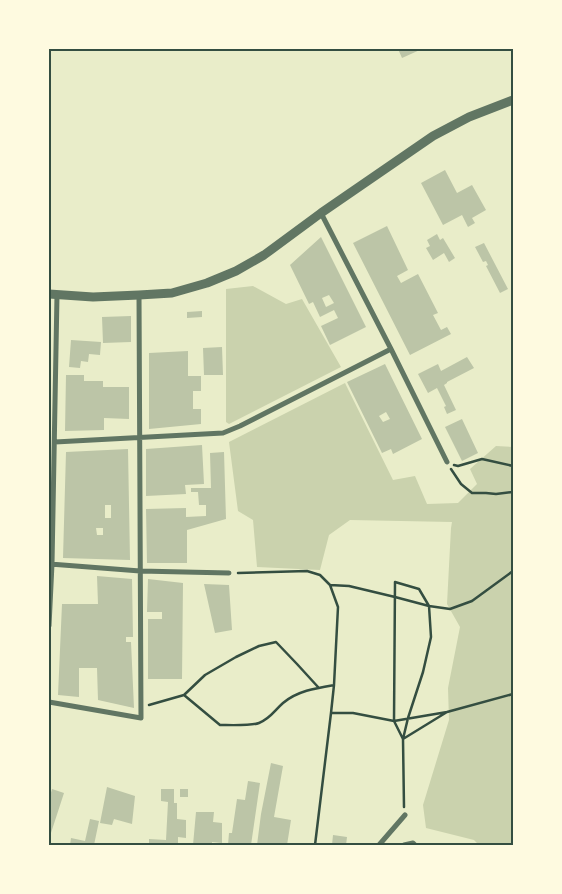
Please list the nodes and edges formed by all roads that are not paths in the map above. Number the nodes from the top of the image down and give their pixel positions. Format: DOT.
graph roads {
  1 [pos="513,100"];
  2 [pos="321,213"];
  3 [pos="53,294"];
  4 [pos="139,295"];
  5 [pos="391,349"];
  6 [pos="49,354"];
  7 [pos="56,354"];
  8 [pos="139,437"];
  9 [pos="55,442"];
  10 [pos="447,462"];
  11 [pos="50,564"];
  12 [pos="140,571"];
  13 [pos="229,573"];
  14 [pos="49,626"];
  15 [pos="49,702"];
  16 [pos="405,814"];
  17 [pos="379,845"];
  18 [pos="404,845"];
  19 [pos="415,845"];
  1 -- 2 [label="street"];
  2 -- 4 [label="street"];
  2 -- 5 [label="street"];
  3 -- 4 [label="street"];
  3 -- 7 [label="street"];
  4 -- 8 [label="street"];
  5 -- 8 [label="street"];
  5 -- 10 [label="street"];
  6 -- 7 [label="street"];
  7 -- 9 [label="street"];
  8 -- 9 [label="street"];
  8 -- 12 [label="street"];
  9 -- 11 [label="street"];
  11 -- 12 [label="street"];
  11 -- 14 [label="street"];
  12 -- 13 [label="street"];
  12 -- 15 [label="street"];
  16 -- 17 [label="street"];
  18 -- 19 [label="street"];
}
